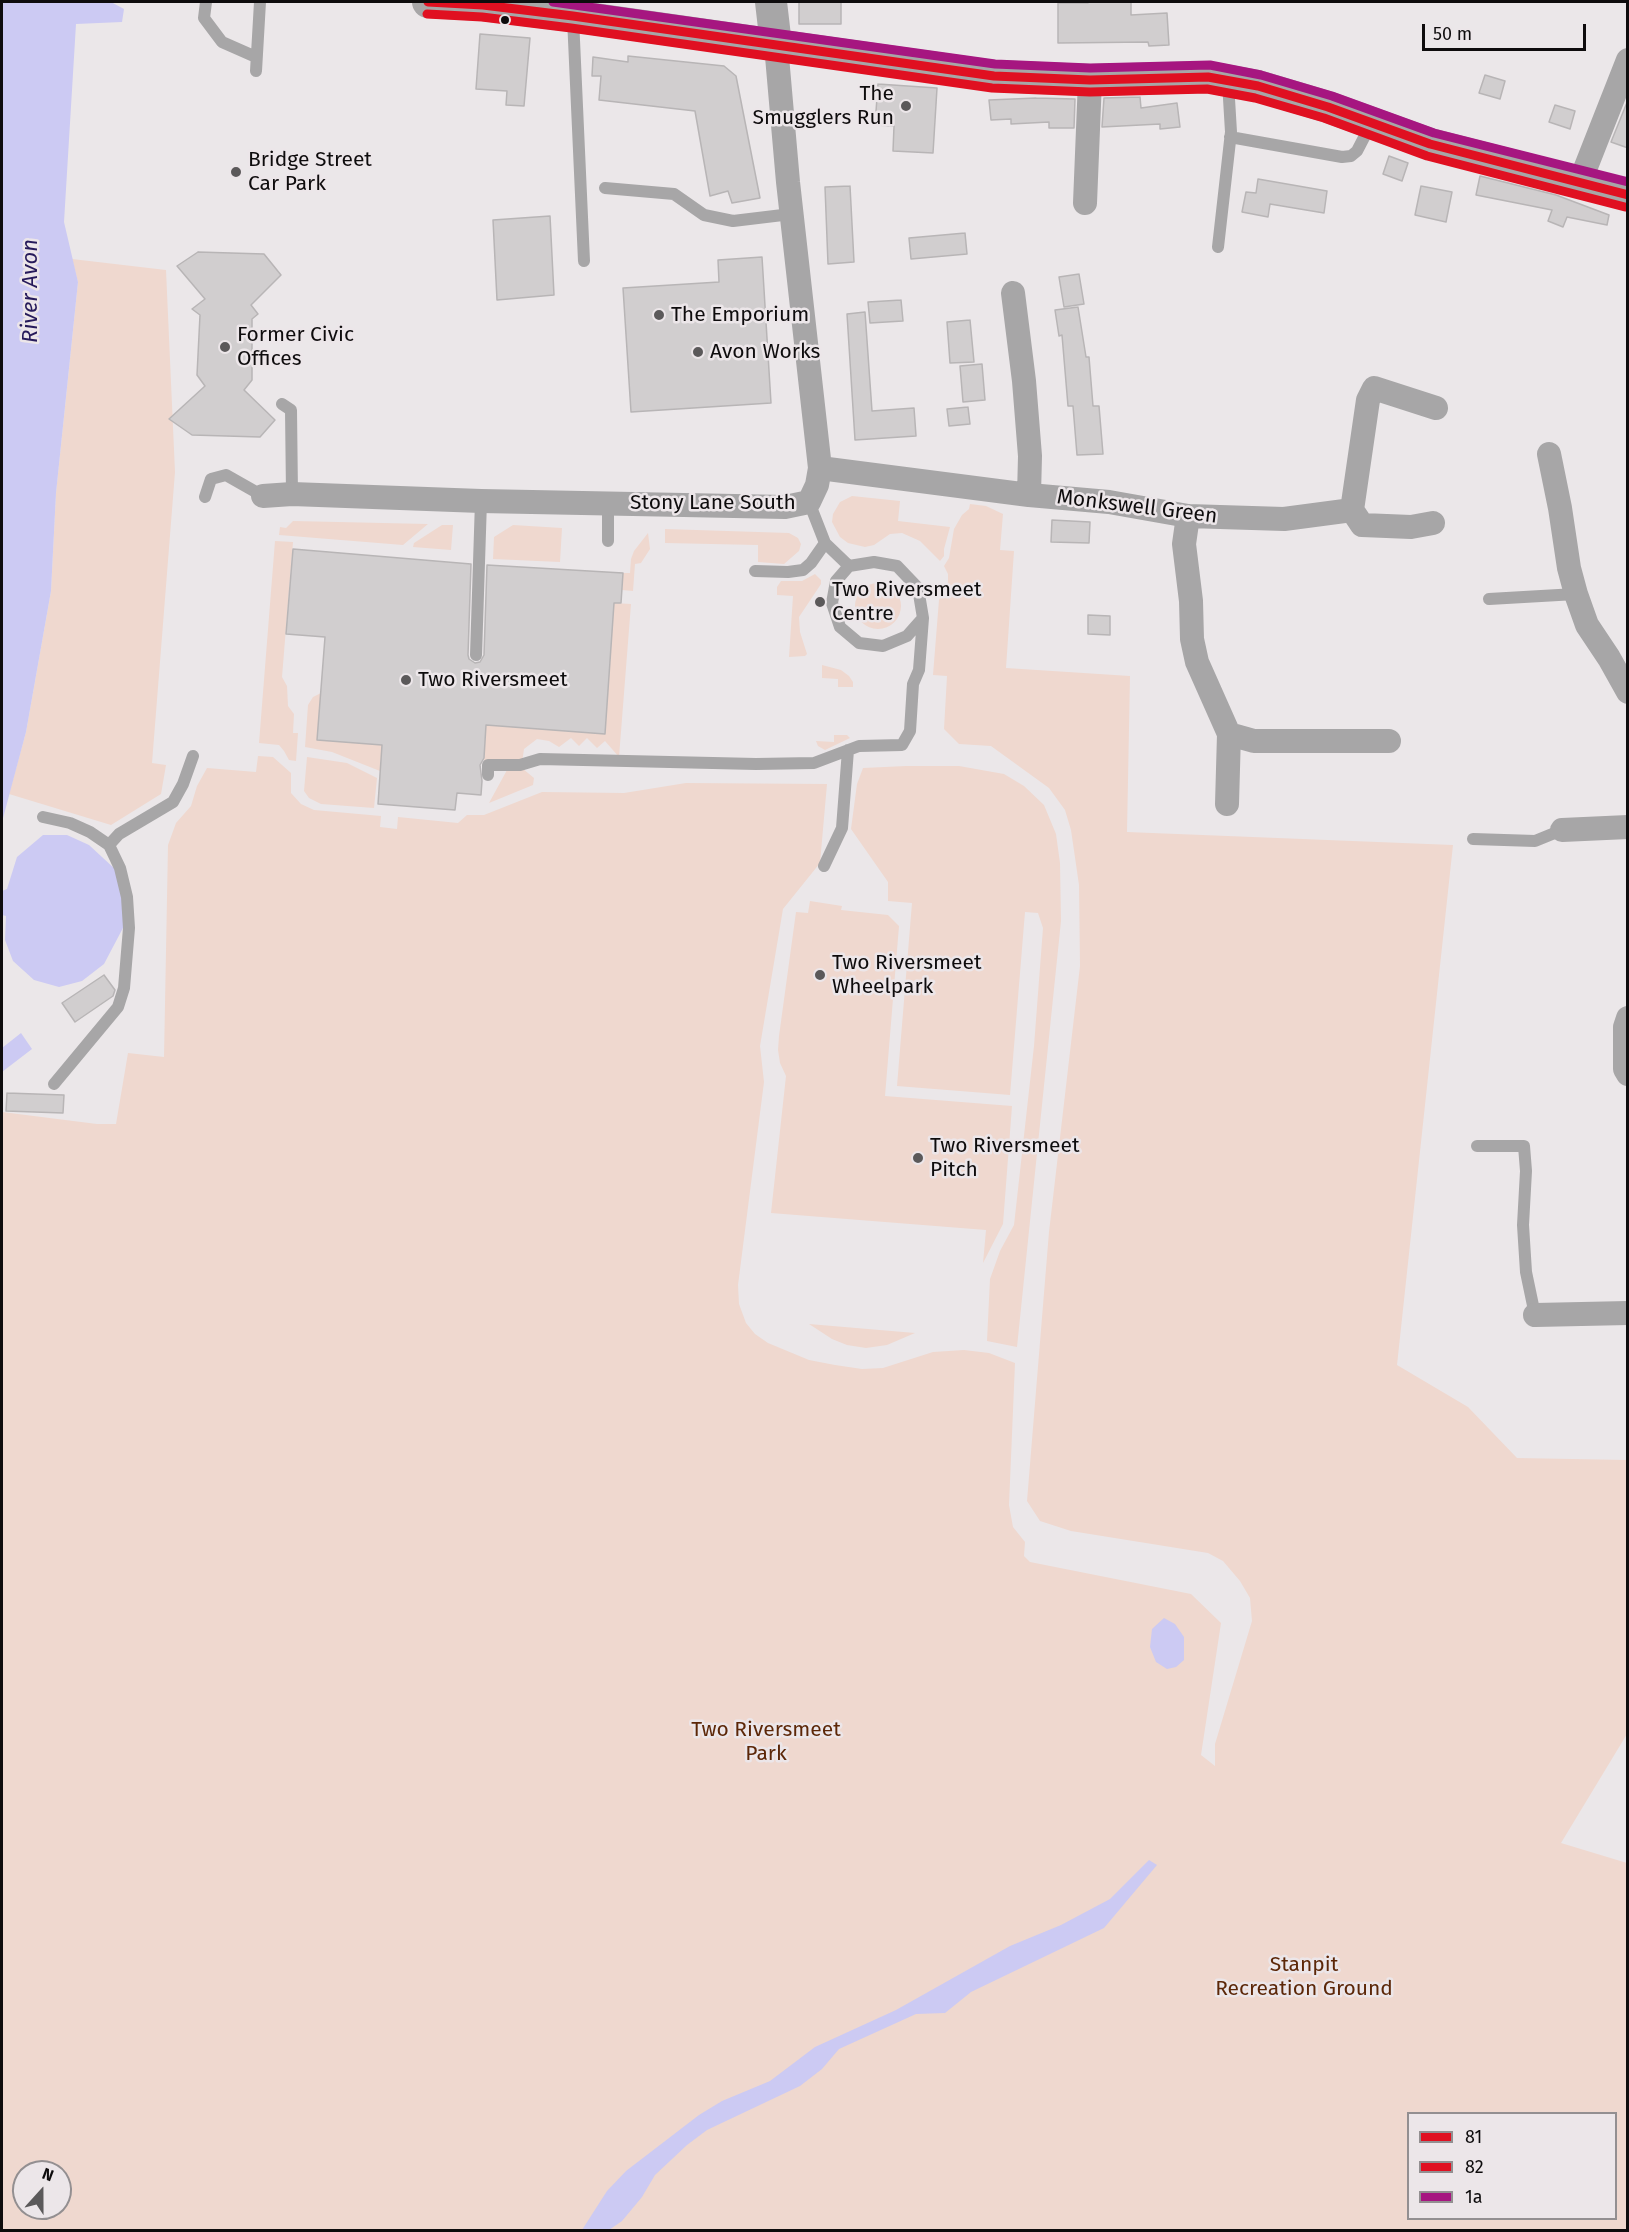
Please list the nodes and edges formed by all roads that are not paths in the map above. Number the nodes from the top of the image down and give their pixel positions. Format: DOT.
graph roads {
  1 [pos="206,2"];
  2 [pos="260,2"];
  3 [pos="428,2"];
  4 [pos="771,2"];
  5 [pos="573,16"];
  6 [pos="776,45"];
  7 [pos="256,57"];
  8 [pos="1628,60"];
  9 [pos="256,71"];
  10 [pos="1090,80"];
  11 [pos="1228,81"];
  12 [pos="1371,123"];
  13 [pos="1230,137"];
  14 [pos="1580,182"];
  15 [pos="605,188"];
  16 [pos="1628,195"];
  17 [pos="1085,203"];
  18 [pos="791,214"];
  19 [pos="1218,247"];
  20 [pos="584,261"];
  21 [pos="1013,293"];
  22 [pos="282,404"];
  23 [pos="1436,408"];
  24 [pos="1550,454"];
  25 [pos="820,468"];
  26 [pos="292,494"];
  27 [pos="1029,495"];
  28 [pos="263,496"];
  29 [pos="205,497"];
  30 [pos="481,501"];
  31 [pos="608,502"];
  32 [pos="809,502"];
  33 [pos="1353,510"];
  34 [pos="1188,516"];
  35 [pos="1433,523"];
  36 [pos="608,541"];
  37 [pos="825,543"];
  38 [pos="849,566"];
  39 [pos="755,571"];
  40 [pos="1576,594"];
  41 [pos="1489,598"];
  42 [pos="923,618"];
  43 [pos="1618,653"];
  44 [pos="476,655"];
  45 [pos="1628,692"];
  46 [pos="1229,734"];
  47 [pos="1389,741"];
  48 [pos="848,750"];
  49 [pos="193,756"];
  50 [pos="488,776"];
  51 [pos="1227,804"];
  52 [pos="43,817"];
  53 [pos="1628,826"];
  54 [pos="1562,830"];
  55 [pos="1473,839"];
  56 [pos="109,845"];
  57 [pos="824,866"];
  58 [pos="1628,1018"];
  59 [pos="1628,1074"];
  60 [pos="54,1084"];
  61 [pos="1477,1146"];
  62 [pos="1628,1313"];
  63 [pos="1535,1315"];
  1 -- 7 [label="lane"];
  2 -- 7 [label="lane"];
  3 -- 5 [label="street"];
  4 -- 6 [label="street"];
  5 -- 6 [label="street"];
  5 -- 20 [label="lane"];
  6 -- 10 [label="street"];
  6 -- 18 [label="street, Stony Lane South"];
  7 -- 9 [label="lane"];
  8 -- 14 [label="street"];
  10 -- 11 [label="street"];
  10 -- 17 [label="street"];
  11 -- 12 [label="street"];
  11 -- 13 [label="lane"];
  12 -- 13 [label="lane"];
  12 -- 14 [label="street"];
  13 -- 19 [label="lane"];
  14 -- 16 [label="street"];
  15 -- 18 [label="lane"];
  18 -- 25 [label="street, Stony Lane South"];
  21 -- 27 [label="street, Monkswell Green"];
  22 -- 26 [label="lane"];
  23 -- 33 [label="street"];
  24 -- 40 [label="street"];
  25 -- 27 [label="street, Monkswell Green"];
  25 -- 32 [label="street, Stony Lane South"];
  26 -- 28 [label="street, Stony Lane South"];
  26 -- 30 [label="street, Stony Lane South"];
  27 -- 34 [label="street, Monkswell Green"];
  28 -- 29 [label="lane"];
  30 -- 31 [label="street, Stony Lane South"];
  30 -- 44 [label="lane"];
  31 -- 32 [label="street, Stony Lane South"];
  31 -- 36 [label="lane"];
  32 -- 37 [label="lane"];
  33 -- 34 [label="street, Monkswell Green"];
  33 -- 35 [label="street"];
  34 -- 46 [label="street"];
  37 -- 38 [label="lane"];
  37 -- 39 [label="lane"];
  38 -- 42 [label="lane"];
  38 -- 42 [label="lane"];
  40 -- 41 [label="lane"];
  40 -- 43 [label="street"];
  42 -- 48 [label="lane"];
  43 -- 45 [label="street"];
  46 -- 47 [label="street"];
  46 -- 51 [label="street"];
  48 -- 50 [label="lane"];
  48 -- 57 [label="lane"];
  49 -- 56 [label="lane"];
  52 -- 56 [label="lane"];
  53 -- 54 [label="street"];
  54 -- 55 [label="lane"];
  56 -- 60 [label="lane"];
  58 -- 59 [label="street"];
  61 -- 63 [label="lane"];
  62 -- 63 [label="street"];
}
